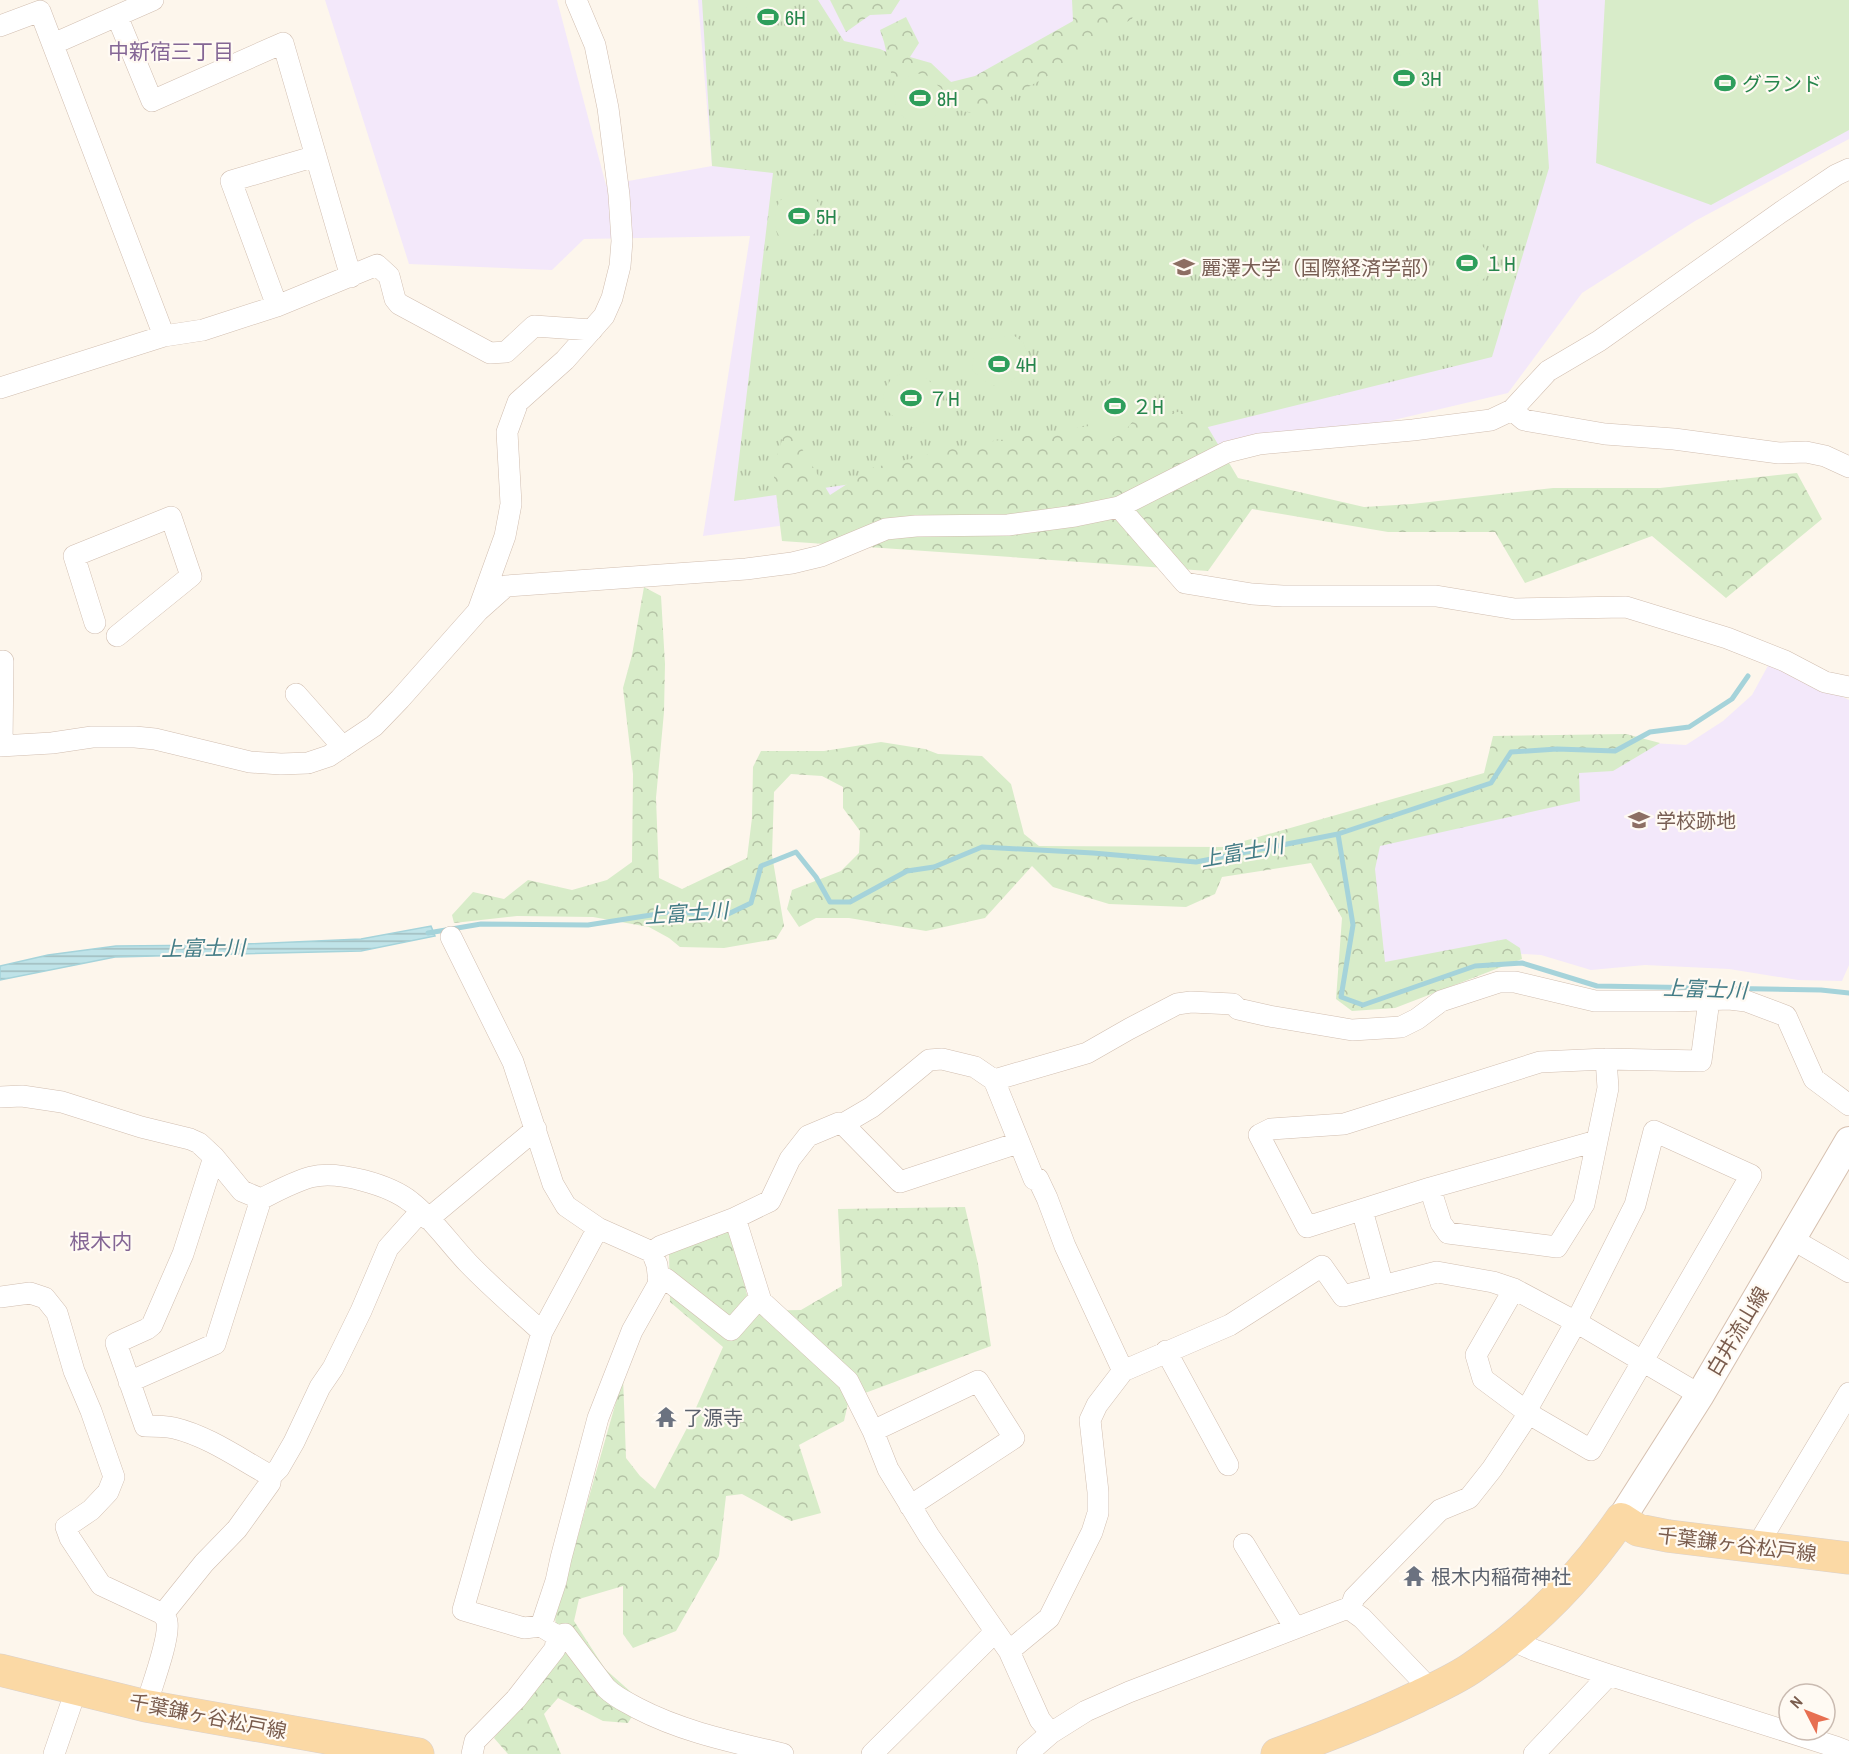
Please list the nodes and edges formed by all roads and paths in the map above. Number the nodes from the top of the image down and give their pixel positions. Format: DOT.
graph roads {
  1 [pos="153,0"];
  2 [pos="576,0"];
  3 [pos="117,16"];
  4 [pos="0,26"];
  5 [pos="53,44"];
  6 [pos="316,156"];
  7 [pos="1848,171"];
  8 [pos="351,277"];
  9 [pos="277,306"];
  10 [pos="592,330"];
  11 [pos="164,336"];
  12 [pos="0,388"];
  13 [pos="1512,410"];
  14 [pos="1849,467"];
  15 [pos="1119,507"];
  16 [pos="478,611"];
  17 [pos="95,622"];
  18 [pos="117,636"];
  19 [pos="3,661"];
  20 [pos="1849,687"];
  21 [pos="296,694"];
  22 [pos="1,746"];
  23 [pos="343,747"];
  24 [pos="451,937"];
  25 [pos="1709,1000"];
  26 [pos="1606,1059"];
  27 [pos="994,1080"];
  28 [pos="0,1097"];
  29 [pos="1849,1106"];
  30 [pos="843,1124"];
  31 [pos="536,1130"];
  32 [pos="1596,1141"];
  33 [pos="1849,1141"];
  34 [pos="1018,1143"];
  35 [pos="214,1157"];
  36 [pos="1430,1188"];
  37 [pos="261,1200"];
  38 [pos="1362,1210"];
  39 [pos="424,1215"];
  40 [pos="735,1218"];
  41 [pos="598,1228"];
  42 [pos="1792,1239"];
  43 [pos="652,1252"];
  44 [pos="1849,1272"];
  45 [pos="658,1278"];
  46 [pos="1383,1286"];
  47 [pos="1514,1289"];
  48 [pos="0,1297"];
  49 [pos="761,1301"];
  50 [pos="1576,1322"];
  51 [pos="542,1332"];
  52 [pos="1166,1351"];
  53 [pos="1643,1361"];
  54 [pos="1123,1371"];
  55 [pos="129,1382"];
  56 [pos="1700,1395"];
  57 [pos="1847,1400"];
  58 [pos="1528,1412"];
  59 [pos="873,1431"];
  60 [pos="1228,1465"];
  61 [pos="271,1476"];
  62 [pos="910,1506"];
  63 [pos="1621,1519"];
  64 [pos="1244,1544"];
  65 [pos="1757,1546"];
  66 [pos="1849,1558"];
  67 [pos="1350,1610"];
  68 [pos="163,1614"];
  69 [pos="1295,1628"];
  70 [pos="549,1631"];
  71 [pos="995,1632"];
  72 [pos="1511,1640"];
  73 [pos="1008,1651"];
  74 [pos="0,1670"];
  75 [pos="1609,1675"];
  76 [pos="76,1690"];
  77 [pos="1431,1690"];
  78 [pos="146,1706"];
  79 [pos="1051,1733"];
  80 [pos="316,1745"];
  81 [pos="1849,1752"];
  82 [pos="54,1754"];
  83 [pos="418,1754"];
  84 [pos="472,1754"];
  85 [pos="783,1754"];
  86 [pos="872,1754"];
  87 [pos="1027,1754"];
  88 [pos="1277,1754"];
  89 [pos="1534,1754"];
  1 -- 3 [label="street"];
  2 -- 10 [label="street"];
  3 -- 5 [label="street"];
  3 -- 6 [label="street"];
  4 -- 5 [label="street"];
  5 -- 11 [label="street"];
  6 -- 8 [label="street"];
  6 -- 9 [label="street"];
  7 -- 13 [label="street"];
  8 -- 9 [label="street"];
  8 -- 10 [label="street"];
  9 -- 11 [label="street"];
  10 -- 16 [label="street"];
  11 -- 12 [label="street"];
  13 -- 14 [label="street"];
  13 -- 15 [label="street"];
  15 -- 16 [label="street"];
  15 -- 20 [label="street"];
  16 -- 23 [label="street"];
  17 -- 18 [label="street"];
  19 -- 22 [label="street"];
  21 -- 23 [label="street"];
  22 -- 23 [label="street"];
  24 -- 31 [label="street"];
  25 -- 26 [label="street"];
  25 -- 27 [label="street"];
  25 -- 29 [label="street"];
  26 -- 32 [label="street"];
  26 -- 38 [label="street"];
  27 -- 30 [label="street"];
  27 -- 34 [label="street"];
  28 -- 35 [label="street"];
  30 -- 34 [label="street"];
  30 -- 40 [label="street"];
  31 -- 39 [label="street"];
  31 -- 41 [label="street"];
  32 -- 36 [label="street"];
  32 -- 36 [label="street"];
  33 -- 42 [label="main road, 白井流山線"];
  34 -- 54 [label="street"];
  35 -- 37 [label="street"];
  35 -- 55 [label="street"];
  36 -- 38 [label="street"];
  37 -- 39 [label="street"];
  37 -- 55 [label="street"];
  38 -- 46 [label="street"];
  39 -- 51 [label="street"];
  39 -- 61 [label="street"];
  40 -- 43 [label="street"];
  40 -- 49 [label="street"];
  41 -- 43 [label="street"];
  41 -- 51 [label="street"];
  42 -- 44 [label="street"];
  42 -- 56 [label="main road, 白井流山線"];
  43 -- 45 [label="street"];
  45 -- 49 [label="street"];
  45 -- 70 [label="street"];
  46 -- 47 [label="street"];
  46 -- 52 [label="street"];
  47 -- 50 [label="street"];
  47 -- 58 [label="street"];
  48 -- 68 [label="street"];
  49 -- 59 [label="street"];
  50 -- 53 [label="street"];
  50 -- 53 [label="street"];
  50 -- 58 [label="street"];
  51 -- 70 [label="street"];
  52 -- 54 [label="street"];
  52 -- 60 [label="street"];
  53 -- 56 [label="street"];
  53 -- 58 [label="street"];
  54 -- 73 [label="street"];
  55 -- 61 [label="street"];
  56 -- 63 [label="main road, 白井流山線"];
  57 -- 65 [label="street"];
  58 -- 67 [label="street"];
  59 -- 62 [label="street"];
  59 -- 62 [label="street"];
  61 -- 68 [label="street"];
  62 -- 71 [label="street"];
  63 -- 65 [label="main road, 千葉鎌ヶ谷松戸線"];
  63 -- 72 [label="main road"];
  64 -- 69 [label="street"];
  65 -- 66 [label="main road, 千葉鎌ヶ谷松戸線"];
  67 -- 69 [label="street"];
  67 -- 77 [label="street"];
  68 -- 78 [label="street"];
  69 -- 79 [label="street"];
  70 -- 84 [label="street"];
  70 -- 85 [label="street"];
  71 -- 73 [label="street"];
  71 -- 86 [label="street"];
  72 -- 75 [label="street"];
  72 -- 77 [label="main road"];
  73 -- 79 [label="street"];
  74 -- 76 [label="main road, 千葉鎌ヶ谷松戸線"];
  75 -- 81 [label="street"];
  75 -- 89 [label="street"];
  76 -- 78 [label="main road, 千葉鎌ヶ谷松戸線"];
  76 -- 82 [label="street"];
  77 -- 88 [label="main road"];
  78 -- 80 [label="main road, 千葉鎌ヶ谷松戸線"];
  79 -- 87 [label="street"];
  80 -- 83 [label="main road, 千葉鎌ヶ谷松戸線"];
}
